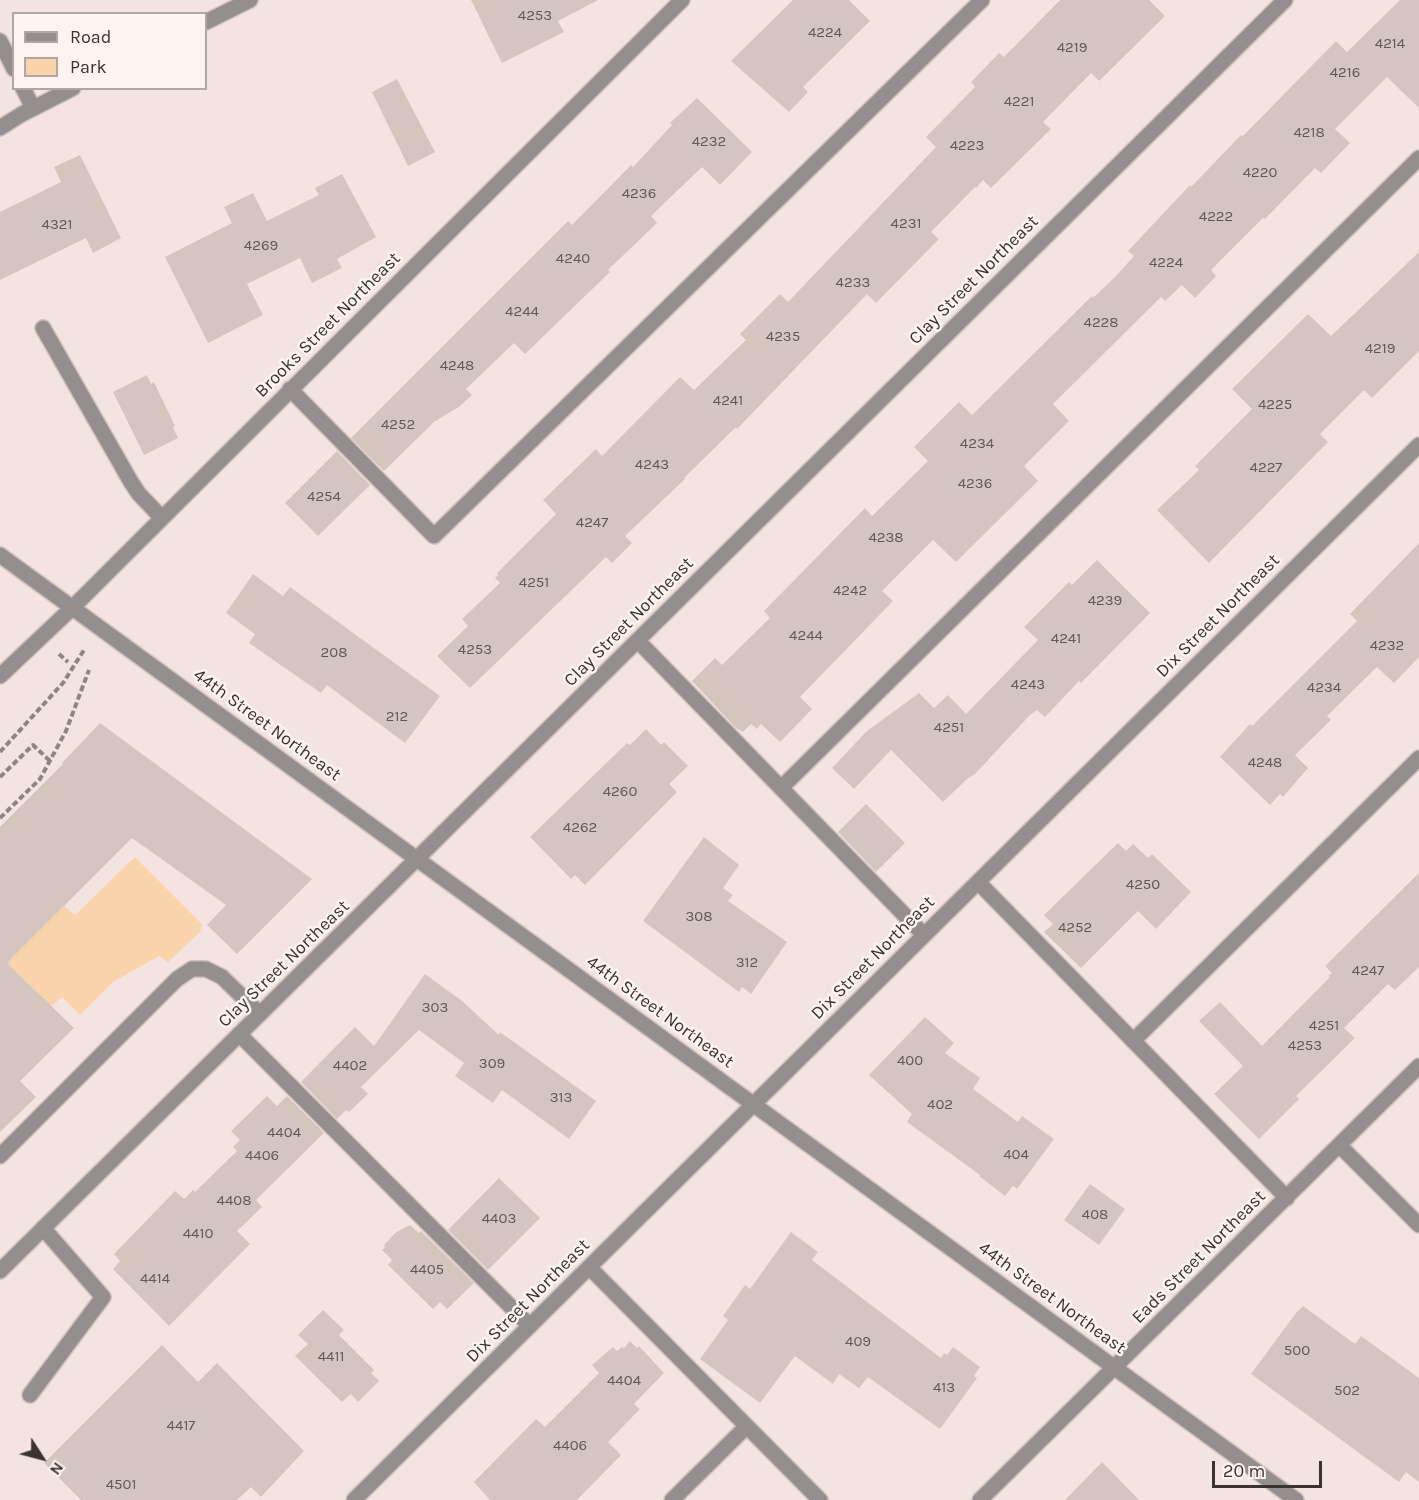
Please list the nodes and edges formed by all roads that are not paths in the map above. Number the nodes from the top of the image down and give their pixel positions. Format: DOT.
graph roads {
  1 [pos="682,0"];
  2 [pos="982,0"];
  3 [pos="1285,0"];
  4 [pos="246,1"];
  5 [pos="207,21"];
  6 [pos="0,41"];
  7 [pos="12,65"];
  8 [pos="24,90"];
  9 [pos="69,90"];
  10 [pos="33,108"];
  11 [pos="0,128"];
  12 [pos="1419,158"];
  13 [pos="43,328"];
  14 [pos="290,389"];
  15 [pos="1419,445"];
  16 [pos="162,518"];
  17 [pos="0,555"];
  18 [pos="72,608"];
  19 [pos="638,641"];
  20 [pos="0,676"];
  21 [pos="1419,758"];
  22 [pos="781,788"];
  23 [pos="417,859"];
  24 [pos="978,882"];
  25 [pos="924,935"];
  26 [pos="260,1014"];
  27 [pos="239,1034"];
  28 [pos="1134,1041"];
  29 [pos="1419,1066"];
  30 [pos="753,1104"];
  31 [pos="1339,1145"];
  32 [pos="0,1156"];
  33 [pos="1287,1198"];
  34 [pos="1419,1225"];
  35 [pos="43,1228"];
  36 [pos="589,1267"];
  37 [pos="0,1271"];
  38 [pos="530,1326"];
  39 [pos="1114,1367"];
  40 [pos="30,1395"];
  41 [pos="746,1427"];
  42 [pos="1286,1497"];
  43 [pos="354,1500"];
  44 [pos="672,1500"];
  45 [pos="820,1500"];
  46 [pos="980,1500"];
  1 -- 14 [label="street, Brooks Street Northeast"];
  2 -- 14 [label="street"];
  3 -- 19 [label="street, Clay Street Northeast"];
  4 -- 5 [label="street"];
  6 -- 7 [label="street"];
  8 -- 10 [label="street"];
  9 -- 10 [label="street"];
  10 -- 11 [label="street"];
  12 -- 22 [label="street"];
  13 -- 16 [label="street"];
  14 -- 16 [label="street, Brooks Street Northeast"];
  15 -- 24 [label="street, Dix Street Northeast"];
  16 -- 18 [label="street, Brooks Street Northeast"];
  17 -- 18 [label="street, 44th Street Northeast"];
  18 -- 20 [label="street, Brooks Street Northeast"];
  18 -- 23 [label="street, 44th Street Northeast"];
  19 -- 22 [label="street"];
  19 -- 23 [label="street, Clay Street Northeast"];
  21 -- 28 [label="street"];
  22 -- 25 [label="street"];
  23 -- 26 [label="street, Clay Street Northeast"];
  23 -- 30 [label="street, 44th Street Northeast"];
  24 -- 25 [label="street, Dix Street Northeast"];
  24 -- 28 [label="street"];
  25 -- 30 [label="street, Dix Street Northeast"];
  26 -- 27 [label="street, Clay Street Northeast"];
  26 -- 32 [label="street"];
  27 -- 35 [label="street, Clay Street Northeast"];
  27 -- 38 [label="street"];
  28 -- 33 [label="street"];
  29 -- 31 [label="street, Eads Street Northeast"];
  30 -- 36 [label="street, Dix Street Northeast"];
  30 -- 39 [label="street, 44th Street Northeast"];
  31 -- 33 [label="street, Eads Street Northeast"];
  31 -- 34 [label="street"];
  33 -- 39 [label="street, Eads Street Northeast"];
  35 -- 37 [label="street, Clay Street Northeast"];
  35 -- 40 [label="street"];
  36 -- 38 [label="street, Dix Street Northeast"];
  36 -- 41 [label="street"];
  38 -- 43 [label="street, Dix Street Northeast"];
  39 -- 42 [label="street, 44th Street Northeast"];
  39 -- 46 [label="street, Eads Street Northeast"];
  41 -- 44 [label="street"];
  41 -- 45 [label="street"];
}
